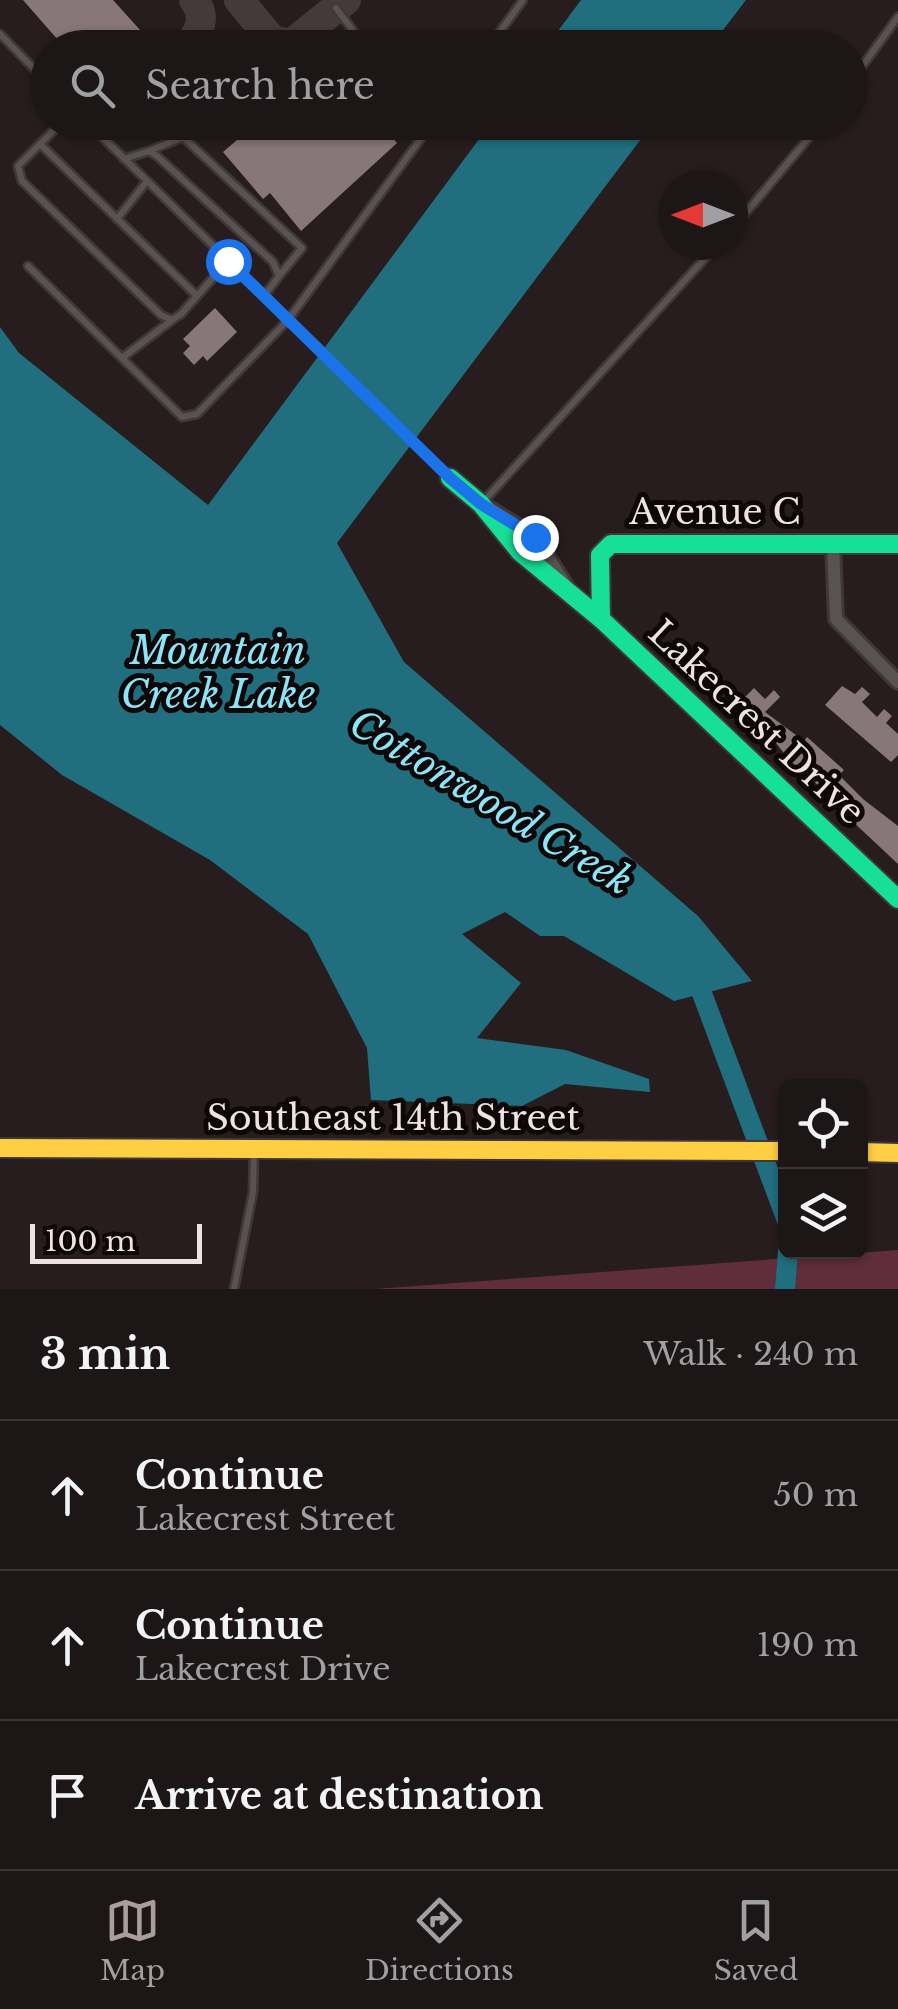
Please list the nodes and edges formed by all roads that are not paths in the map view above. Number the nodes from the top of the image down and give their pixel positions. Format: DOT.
graph roads {
  1 [pos="520,1"];
  2 [pos="336,8"];
  3 [pos="898,16"];
  4 [pos="352,30"];
  5 [pos="500,30"];
  6 [pos="0,34"];
  7 [pos="868,58"];
  8 [pos="30,65"];
  9 [pos="44,140"];
  10 [pos="106,140"];
  11 [pos="176,140"];
  12 [pos="187,140"];
  13 [pos="419,140"];
  14 [pos="807,140"];
  15 [pos="40,144"];
  16 [pos="148,151"];
  17 [pos="124,158"];
  18 [pos="147,182"];
  19 [pos="748,210"];
  20 [pos="117,218"];
  21 [pos="703,260"];
  22 [pos="228,261"];
  23 [pos="28,266"];
  24 [pos="279,276"];
  25 [pos="197,296"];
  26 [pos="264,296"];
  27 [pos="172,320"];
  28 [pos="288,320"];
  29 [pos="122,358"];
  30 [pos="450,478"];
  31 [pos="481,504"];
  32 [pos="833,544"];
  33 [pos="898,544"];
  34 [pos="600,619"];
  35 [pos="898,682"];
  36 [pos="898,899"];
  37 [pos="0,1148"];
  38 [pos="254,1149"];
  39 [pos="778,1150"];
  40 [pos="868,1152"];
  41 [pos="898,1153"];
  42 [pos="234,1289"];
  1 -- 5 [label="lane"];
  2 -- 4 [label="lane"];
  3 -- 7 [label="lane"];
  6 -- 8 [label="lane"];
  9 -- 15 [label="lane"];
  10 -- 17 [label="lane, Lakecrest Drive"];
  11 -- 16 [label="lane"];
  12 -- 24 [label="lane"];
  13 -- 28 [label="lane"];
  14 -- 19 [label="lane"];
  15 -- 20 [label="lane"];
  15 -- 27 [label="lane"];
  16 -- 17 [label="lane"];
  16 -- 24 [label="lane"];
  17 -- 18 [label="lane, Lakecrest Drive"];
  18 -- 20 [label="lane"];
  18 -- 22 [label="lane, Lakecrest Drive"];
  20 -- 25 [label="lane"];
  21 -- 31 [label="lane"];
  22 -- 25 [label="lane"];
  22 -- 26 [label="lane, Lakecrest Drive"];
  23 -- 29 [label="lane"];
  24 -- 26 [label="lane"];
  25 -- 27 [label="lane"];
  26 -- 28 [label="lane, Lakecrest Drive"];
  27 -- 29 [label="lane"];
  28 -- 29 [label="lane"];
  28 -- 30 [label="lane, Lakecrest Drive"];
  30 -- 31 [label="street, Lakecrest Drive"];
  31 -- 34 [label="street, Lakecrest Drive"];
  32 -- 33 [label="street, Avenue C"];
  32 -- 34 [label="street, Avenue C"];
  32 -- 35 [label="street"];
  34 -- 36 [label="street, Lakecrest Drive"];
  37 -- 38 [label="street, Southeast 14th Street"];
  38 -- 39 [label="street, Southeast 14th Street"];
  38 -- 42 [label="lane"];
  40 -- 41 [label="street"];
}
